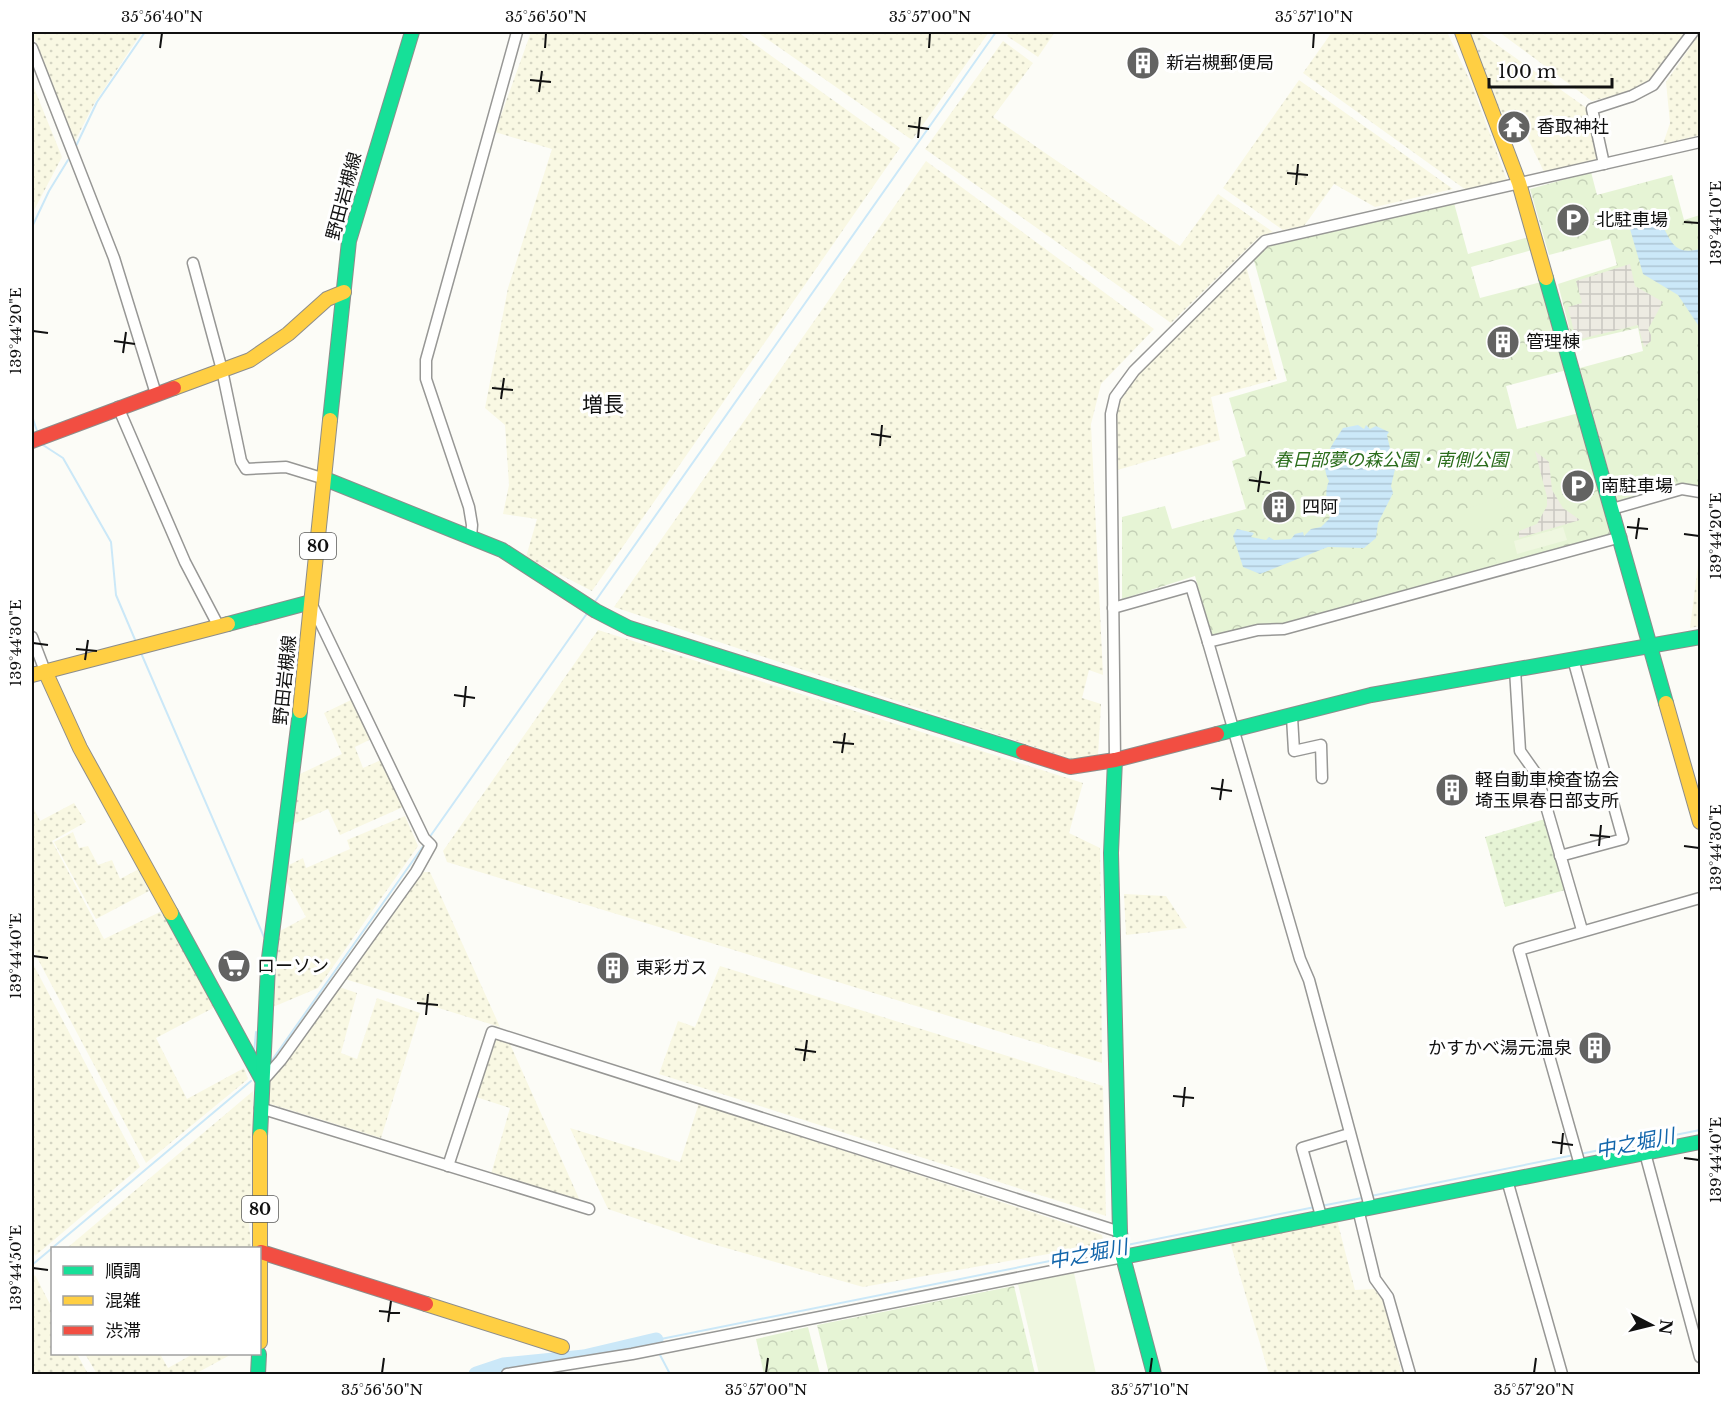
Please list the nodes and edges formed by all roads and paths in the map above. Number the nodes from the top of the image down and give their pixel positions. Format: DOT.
graph roads {
  1 [pos="412,32"];
  2 [pos="518,32"];
  3 [pos="1462,32"];
  4 [pos="1693,32"];
  5 [pos="32,48"];
  6 [pos="1701,142"];
  7 [pos="1604,164"];
  8 [pos="1519,183"];
  9 [pos="194,263"];
  10 [pos="344,292"];
  11 [pos="222,370"];
  12 [pos="156,394"];
  13 [pos="118,407"];
  14 [pos="32,441"];
  15 [pos="326,479"];
  16 [pos="1701,492"];
  17 [pos="1612,509"];
  18 [pos="471,537"];
  19 [pos="1620,537"];
  20 [pos="311,602"];
  21 [pos="1113,608"];
  22 [pos="218,625"];
  23 [pos="32,637"];
  24 [pos="1701,637"];
  25 [pos="1208,642"];
  26 [pos="1651,645"];
  27 [pos="1573,659"];
  28 [pos="1515,669"];
  29 [pos="45,671"];
  30 [pos="32,675"];
  31 [pos="1292,717"];
  32 [pos="1233,730"];
  33 [pos="1115,760"];
  34 [pos="1322,778"];
  35 [pos="1701,822"];
  36 [pos="1560,856"];
  37 [pos="1701,898"];
  38 [pos="1582,930"];
  39 [pos="261,1074"];
  40 [pos="260,1108"];
  41 [pos="1349,1134"];
  42 [pos="1701,1142"];
  43 [pos="1645,1153"];
  44 [pos="1578,1158"];
  45 [pos="448,1166"];
  46 [pos="1507,1180"];
  47 [pos="1364,1208"];
  48 [pos="589,1209"];
  49 [pos="1322,1216"];
  50 [pos="1122,1246"];
  51 [pos="261,1247"];
  52 [pos="261,1252"];
  53 [pos="562,1347"];
  54 [pos="259,1355"];
  55 [pos="1701,1357"];
  56 [pos="258,1374"];
  57 [pos="507,1374"];
  58 [pos="1154,1374"];
  59 [pos="1410,1374"];
  60 [pos="1562,1374"];
  1 -- 10 [label="street, 野田岩槻線 / 80"];
  2 -- 18 [label="street"];
  3 -- 8 [label="street"];
  4 -- 7 [label="street"];
  5 -- 12 [label="street"];
  6 -- 7 [label="street"];
  7 -- 8 [label="street"];
  8 -- 17 [label="street"];
  8 -- 21 [label="street"];
  9 -- 11 [label="street"];
  10 -- 11 [label="street"];
  10 -- 15 [label="street, 野田岩槻線 / 80"];
  11 -- 12 [label="street"];
  11 -- 15 [label="street"];
  12 -- 13 [label="street"];
  13 -- 14 [label="street"];
  13 -- 22 [label="street"];
  15 -- 18 [label="street"];
  15 -- 20 [label="street, 野田岩槻線 / 80"];
  16 -- 17 [label="street"];
  17 -- 19 [label="street"];
  18 -- 33 [label="street"];
  19 -- 25 [label="street"];
  19 -- 26 [label="street"];
  20 -- 22 [label="street"];
  20 -- 39 [label="street, 野田岩槻線 / 80"];
  20 -- 39 [label="street"];
  21 -- 25 [label="street"];
  21 -- 33 [label="street"];
  22 -- 29 [label="street"];
  23 -- 29 [label="street"];
  24 -- 26 [label="street"];
  25 -- 32 [label="street"];
  26 -- 27 [label="street"];
  26 -- 35 [label="street"];
  27 -- 28 [label="street"];
  27 -- 36 [label="street"];
  28 -- 31 [label="street"];
  28 -- 36 [label="street"];
  29 -- 30 [label="street"];
  29 -- 39 [label="street"];
  31 -- 32 [label="street"];
  31 -- 34 [label="street"];
  32 -- 33 [label="street"];
  32 -- 41 [label="street"];
  33 -- 50 [label="street"];
  36 -- 38 [label="street"];
  37 -- 38 [label="street"];
  38 -- 44 [label="street"];
  39 -- 40 [label="street, 野田岩槻線 / 80"];
  40 -- 45 [label="street"];
  40 -- 51 [label="street, 野田岩槻線 / 80"];
  41 -- 47 [label="street"];
  41 -- 49 [label="street"];
  42 -- 43 [label="street"];
  43 -- 44 [label="street"];
  43 -- 55 [label="street"];
  44 -- 46 [label="street"];
  45 -- 48 [label="street"];
  45 -- 50 [label="street"];
  46 -- 47 [label="street"];
  46 -- 60 [label="street"];
  47 -- 49 [label="street"];
  47 -- 59 [label="street"];
  49 -- 50 [label="street"];
  50 -- 57 [label="street"];
  50 -- 58 [label="street"];
  52 -- 53 [label="street"];
  54 -- 56 [label="street"];
}
